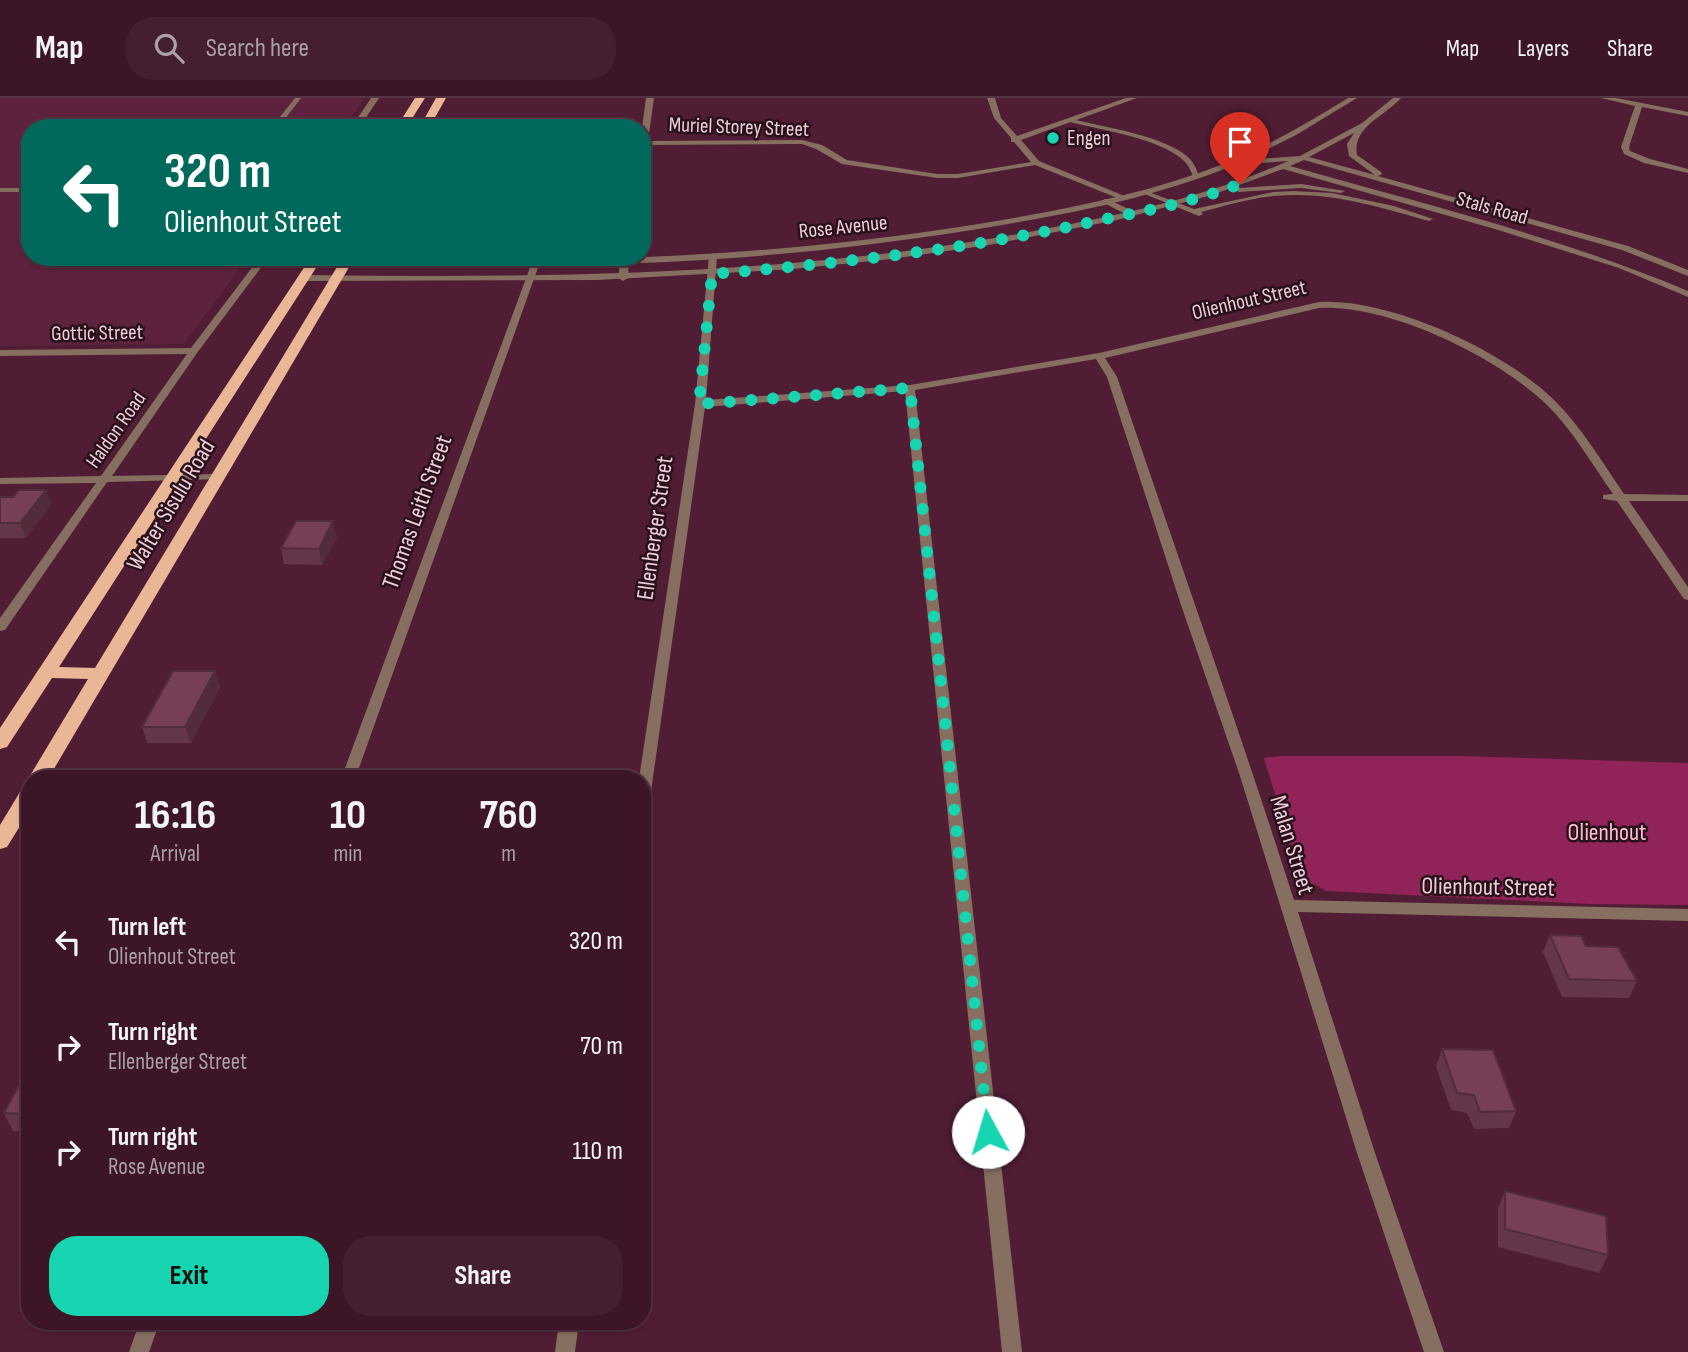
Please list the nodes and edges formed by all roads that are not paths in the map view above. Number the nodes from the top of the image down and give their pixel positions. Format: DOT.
graph roads {
  1 [pos="298,98"];
  2 [pos="375,98"];
  3 [pos="420,98"];
  4 [pos="441,98"];
  5 [pos="650,98"];
  6 [pos="991,98"];
  7 [pos="1133,98"];
  8 [pos="1353,98"];
  9 [pos="1397,98"];
  10 [pos="1605,98"];
  11 [pos="1639,104"];
  12 [pos="1688,114"];
  13 [pos="281,119"];
  14 [pos="361,119"];
  15 [pos="406,119"];
  16 [pos="429,119"];
  17 [pos="647,119"];
  18 [pos="1072,121"];
  19 [pos="1363,125"];
  20 [pos="1287,138"];
  21 [pos="1014,140"];
  22 [pos="651,143"];
  23 [pos="1304,158"];
  24 [pos="1284,162"];
  25 [pos="1036,163"];
  26 [pos="1228,165"];
  27 [pos="1688,171"];
  28 [pos="1196,177"];
  29 [pos="1403,186"];
  30 [pos="0,190"];
  31 [pos="21,190"];
  32 [pos="1144,192"];
  33 [pos="1218,192"];
  34 [pos="1123,197"];
  35 [pos="1107,201"];
  36 [pos="1173,204"];
  37 [pos="1425,208"];
  38 [pos="1194,212"];
  39 [pos="1444,213"];
  40 [pos="1132,214"];
  41 [pos="1206,217"];
  42 [pos="1429,219"];
  43 [pos="1419,221"];
  44 [pos="713,256"];
  45 [pos="651,258"];
  46 [pos="258,266"];
  47 [pos="310,266"];
  48 [pos="344,266"];
  49 [pos="534,266"];
  50 [pos="624,266"];
  51 [pos="1688,273"];
  52 [pos="712,274"];
  53 [pos="302,278"];
  54 [pos="623,278"];
  55 [pos="336,279"];
  56 [pos="529,280"];
  57 [pos="1688,293"];
  58 [pos="194,351"];
  59 [pos="0,353"];
  60 [pos="272,353"];
  61 [pos="1099,356"];
  62 [pos="910,388"];
  63 [pos="699,404"];
  64 [pos="218,477"];
  65 [pos="170,479"];
  66 [pos="106,480"];
  67 [pos="0,481"];
  68 [pos="1607,497"];
  69 [pos="1622,497"];
  70 [pos="1688,498"];
  71 [pos="1688,596"];
  72 [pos="0,626"];
  73 [pos="46,672"];
  74 [pos="100,674"];
  75 [pos="0,743"];
  76 [pos="43,770"];
  77 [pos="351,770"];
  78 [pos="647,770"];
  79 [pos="21,807"];
  80 [pos="0,842"];
  81 [pos="1288,906"];
  82 [pos="1688,915"];
  83 [pos="147,1330"];
  84 [pos="568,1330"];
  85 [pos="139,1352"];
  86 [pos="565,1352"];
  87 [pos="1012,1352"];
  88 [pos="1434,1352"];
  1 -- 13 [label="lane"];
  2 -- 14 [label="street"];
  3 -- 15 [label="highway"];
  4 -- 16 [label="highway"];
  5 -- 17 [label="street"];
  6 -- 21 [label="street"];
  7 -- 18 [label="street"];
  8 -- 20 [label="street, Rose Avenue"];
  9 -- 19 [label="street, Rose Avenue"];
  10 -- 11 [label="street"];
  11 -- 12 [label="street"];
  11 -- 27 [label="street"];
  18 -- 21 [label="street"];
  18 -- 28 [label="lane"];
  19 -- 23 [label="street, Rose Avenue"];
  19 -- 29 [label="street"];
  20 -- 24 [label="street"];
  20 -- 26 [label="street, Rose Avenue"];
  21 -- 25 [label="street"];
  22 -- 25 [label="street, Muriel Storey Street"];
  23 -- 24 [label="street, Rose Avenue"];
  23 -- 29 [label="street, Stals Road"];
  24 -- 26 [label="street"];
  24 -- 33 [label="street, Rose Avenue"];
  24 -- 37 [label="street, Stals Road"];
  25 -- 34 [label="street"];
  26 -- 28 [label="street, Rose Avenue"];
  28 -- 32 [label="street, Rose Avenue"];
  29 -- 51 [label="street, Stals Road"];
  30 -- 31 [label="lane"];
  32 -- 34 [label="street, Rose Avenue"];
  32 -- 36 [label="lane"];
  33 -- 36 [label="street, Rose Avenue"];
  33 -- 37 [label="street"];
  34 -- 35 [label="street, Rose Avenue"];
  35 -- 40 [label="lane"];
  35 -- 44 [label="street, Rose Avenue"];
  36 -- 38 [label="lane"];
  36 -- 40 [label="street, Rose Avenue"];
  37 -- 39 [label="street, Stals Road"];
  38 -- 41 [label="lane"];
  38 -- 42 [label="lane"];
  39 -- 42 [label="lane"];
  39 -- 57 [label="street, Stals Road"];
  40 -- 52 [label="street, Rose Avenue"];
  42 -- 43 [label="lane"];
  44 -- 45 [label="street, Rose Avenue"];
  44 -- 52 [label="street, Ellenberger Street"];
  46 -- 58 [label="street, Haldon Road"];
  47 -- 53 [label="highway, Walter Sisulu Road"];
  48 -- 55 [label="highway, Walter Sisulu Road"];
  49 -- 56 [label="street, Thomas Leith Street"];
  50 -- 54 [label="street"];
  52 -- 54 [label="street, Rose Avenue"];
  52 -- 63 [label="street, Ellenberger Street"];
  53 -- 55 [label="street, Rose Avenue"];
  53 -- 60 [label="highway, Walter Sisulu Road"];
  54 -- 56 [label="street, Rose Avenue"];
  55 -- 56 [label="street, Rose Avenue"];
  55 -- 60 [label="highway, Walter Sisulu Road"];
  56 -- 77 [label="street, Thomas Leith Street"];
  58 -- 59 [label="street, Gottic Street"];
  58 -- 66 [label="street, Haldon Road"];
  60 -- 64 [label="highway, Walter Sisulu Road"];
  60 -- 65 [label="highway, Walter Sisulu Road"];
  61 -- 62 [label="street, Olienhout Street"];
  61 -- 69 [label="street, Olienhout Street"];
  61 -- 81 [label="street, Malan Street"];
  62 -- 63 [label="street, Olienhout Street"];
  62 -- 87 [label="street"];
  63 -- 78 [label="street, Ellenberger Street"];
  64 -- 65 [label="street"];
  64 -- 74 [label="highway, Walter Sisulu Road"];
  65 -- 66 [label="street"];
  65 -- 73 [label="highway, Walter Sisulu Road"];
  66 -- 67 [label="street"];
  66 -- 72 [label="street, Haldon Road"];
  68 -- 69 [label="street"];
  69 -- 70 [label="street"];
  69 -- 71 [label="street, Olienhout Street"];
  73 -- 74 [label="highway"];
  73 -- 75 [label="highway, Walter Sisulu Road"];
  74 -- 76 [label="highway, Walter Sisulu Road"];
  79 -- 80 [label="highway"];
  81 -- 82 [label="street, Olienhout Street"];
  81 -- 88 [label="street, Malan Street"];
  83 -- 85 [label="street"];
  84 -- 86 [label="street"];
}
